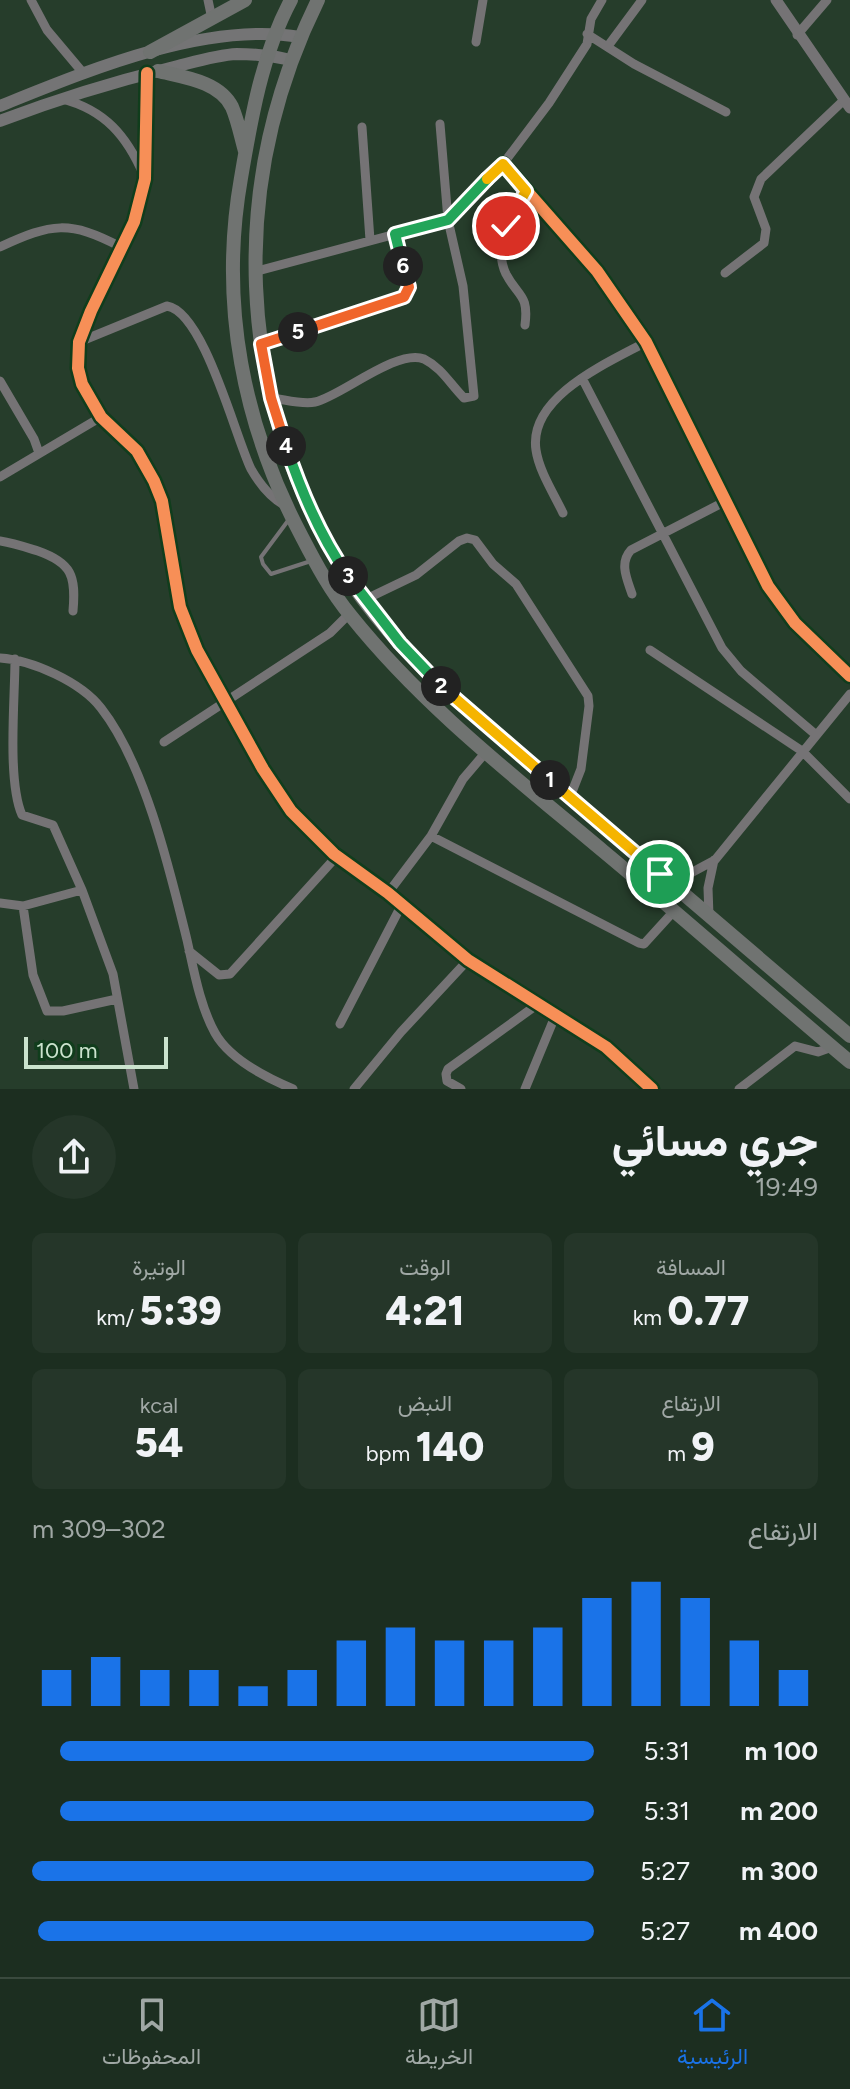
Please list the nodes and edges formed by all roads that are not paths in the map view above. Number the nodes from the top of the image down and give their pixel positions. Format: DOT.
graph roads {
  1 [pos="31,0"];
  2 [pos="208,0"];
  3 [pos="245,0"];
  4 [pos="291,0"];
  5 [pos="318,0"];
  6 [pos="483,0"];
  7 [pos="602,0"];
  8 [pos="642,0"];
  9 [pos="776,0"];
  10 [pos="827,0"];
  11 [pos="212,19"];
  12 [pos="275,33"];
  13 [pos="587,34"];
  14 [pos="797,35"];
  15 [pos="300,37"];
  16 [pos="476,42"];
  17 [pos="608,46"];
  18 [pos="150,52"];
  19 [pos="269,55"];
  20 [pos="291,60"];
  21 [pos="152,72"];
  22 [pos="84,74"];
  23 [pos="61,99"];
  24 [pos="847,104"];
  25 [pos="0,106"];
  26 [pos="726,112"];
  27 [pos="0,121"];
  28 [pos="440,124"];
  29 [pos="362,127"];
  30 [pos="245,153"];
  31 [pos="503,164"];
  32 [pos="145,179"];
  33 [pos="526,191"];
  34 [pos="448,220"];
  35 [pos="395,234"];
  36 [pos="370,240"];
  37 [pos="0,247"];
  38 [pos="121,247"];
  39 [pos="254,272"];
  40 [pos="725,273"];
  41 [pos="525,325"];
  42 [pos="79,342"];
  43 [pos="646,342"];
  44 [pos="261,344"];
  45 [pos="583,380"];
  46 [pos="0,381"];
  47 [pos="271,398"];
  48 [pos="101,417"];
  49 [pos="39,453"];
  50 [pos="0,477"];
  51 [pos="724,502"];
  52 [pos="288,511"];
  53 [pos="563,513"];
  54 [pos="662,534"];
  55 [pos="0,541"];
  56 [pos="314,560"];
  57 [pos="632,594"];
  58 [pos="364,600"];
  59 [pos="73,611"];
  60 [pos="349,614"];
  61 [pos="650,650"];
  62 [pos="0,658"];
  63 [pos="15,659"];
  64 [pos="850,676"];
  65 [pos="850,694"];
  66 [pos="225,704"];
  67 [pos="815,734"];
  68 [pos="164,742"];
  69 [pos="802,751"];
  70 [pos="486,752"];
  71 [pos="570,797"];
  72 [pos="850,799"];
  73 [pos="431,836"];
  74 [pos="337,856"];
  75 [pos="715,860"];
  76 [pos="660,874"];
  77 [pos="82,890"];
  78 [pos="388,893"];
  79 [pos="0,903"];
  80 [pos="23,906"];
  81 [pos="401,906"];
  82 [pos="674,911"];
  83 [pos="709,916"];
  84 [pos="189,951"];
  85 [pos="468,960"];
  86 [pos="117,999"];
  87 [pos="538,1004"];
  88 [pos="556,1014"];
  89 [pos="340,1024"];
  90 [pos="850,1036"];
  91 [pos="832,1047"];
  92 [pos="850,1062"];
  93 [pos="134,1089"];
  94 [pos="293,1089"];
  95 [pos="354,1089"];
  96 [pos="461,1089"];
  97 [pos="525,1089"];
  98 [pos="652,1089"];
  99 [pos="739,1089"];
  1 -- 22 [label="street"];
  2 -- 11 [label="street"];
  3 -- 11 [label="main road"];
  4 -- 12 [label="main road"];
  5 -- 15 [label="main road"];
  6 -- 16 [label="street"];
  7 -- 13 [label="street"];
  8 -- 17 [label="street"];
  9 -- 14 [label="street"];
  10 -- 14 [label="street"];
  11 -- 18 [label="main road"];
  12 -- 15 [label="main road"];
  12 -- 18 [label="main road"];
  12 -- 19 [label="main road"];
  13 -- 17 [label="street"];
  13 -- 31 [label="street"];
  14 -- 24 [label="street"];
  15 -- 20 [label="main road"];
  17 -- 26 [label="street"];
  18 -- 22 [label="main road"];
  19 -- 20 [label="main road"];
  19 -- 21 [label="main road"];
  19 -- 30 [label="main road"];
  20 -- 39 [label="main road"];
  21 -- 23 [label="main road"];
  21 -- 30 [label="main road"];
  21 -- 32 [label="street"];
  22 -- 25 [label="main road"];
  23 -- 27 [label="main road"];
  23 -- 32 [label="street"];
  24 -- 40 [label="street"];
  28 -- 34 [label="street"];
  29 -- 36 [label="street"];
  30 -- 52 [label="main road"];
  31 -- 33 [label="street"];
  31 -- 34 [label="street"];
  32 -- 38 [label="street"];
  33 -- 41 [label="street"];
  33 -- 43 [label="street"];
  34 -- 35 [label="street"];
  34 -- 47 [label="street"];
  35 -- 36 [label="street"];
  35 -- 44 [label="street"];
  36 -- 39 [label="street"];
  37 -- 38 [label="street"];
  38 -- 42 [label="street"];
  39 -- 44 [label="main road"];
  42 -- 48 [label="street"];
  42 -- 52 [label="street"];
  43 -- 45 [label="street"];
  43 -- 51 [label="street"];
  44 -- 47 [label="main road"];
  45 -- 53 [label="street"];
  45 -- 54 [label="street"];
  46 -- 49 [label="street"];
  47 -- 58 [label="main road"];
  48 -- 49 [label="street"];
  48 -- 66 [label="street"];
  49 -- 50 [label="street"];
  51 -- 54 [label="street"];
  51 -- 64 [label="street"];
  52 -- 56 [label="main road"];
  52 -- 56 [label="lane"];
  54 -- 57 [label="street"];
  54 -- 67 [label="street"];
  55 -- 59 [label="street"];
  56 -- 60 [label="main road"];
  58 -- 71 [label="main road"];
  58 -- 71 [label="street"];
  60 -- 66 [label="street"];
  60 -- 70 [label="main road"];
  61 -- 69 [label="street"];
  62 -- 63 [label="street"];
  63 -- 77 [label="street"];
  63 -- 84 [label="street"];
  65 -- 67 [label="street"];
  66 -- 68 [label="street"];
  66 -- 74 [label="street"];
  67 -- 69 [label="street"];
  69 -- 72 [label="street"];
  69 -- 75 [label="street"];
  70 -- 73 [label="street"];
  70 -- 82 [label="main road"];
  71 -- 76 [label="main road"];
  73 -- 78 [label="street"];
  73 -- 82 [label="street"];
  74 -- 78 [label="street"];
  74 -- 84 [label="street"];
  75 -- 76 [label="street"];
  75 -- 83 [label="street"];
  76 -- 83 [label="main road"];
  77 -- 80 [label="street"];
  77 -- 86 [label="street"];
  78 -- 81 [label="street"];
  79 -- 80 [label="street"];
  80 -- 86 [label="street"];
  81 -- 85 [label="street"];
  81 -- 89 [label="street"];
  82 -- 91 [label="main road"];
  83 -- 90 [label="main road"];
  84 -- 94 [label="street"];
  85 -- 87 [label="street"];
  85 -- 95 [label="street"];
  86 -- 93 [label="street"];
  87 -- 88 [label="street"];
  87 -- 96 [label="street"];
  88 -- 97 [label="street"];
  88 -- 98 [label="street"];
  91 -- 92 [label="main road"];
  91 -- 99 [label="street"];
}
